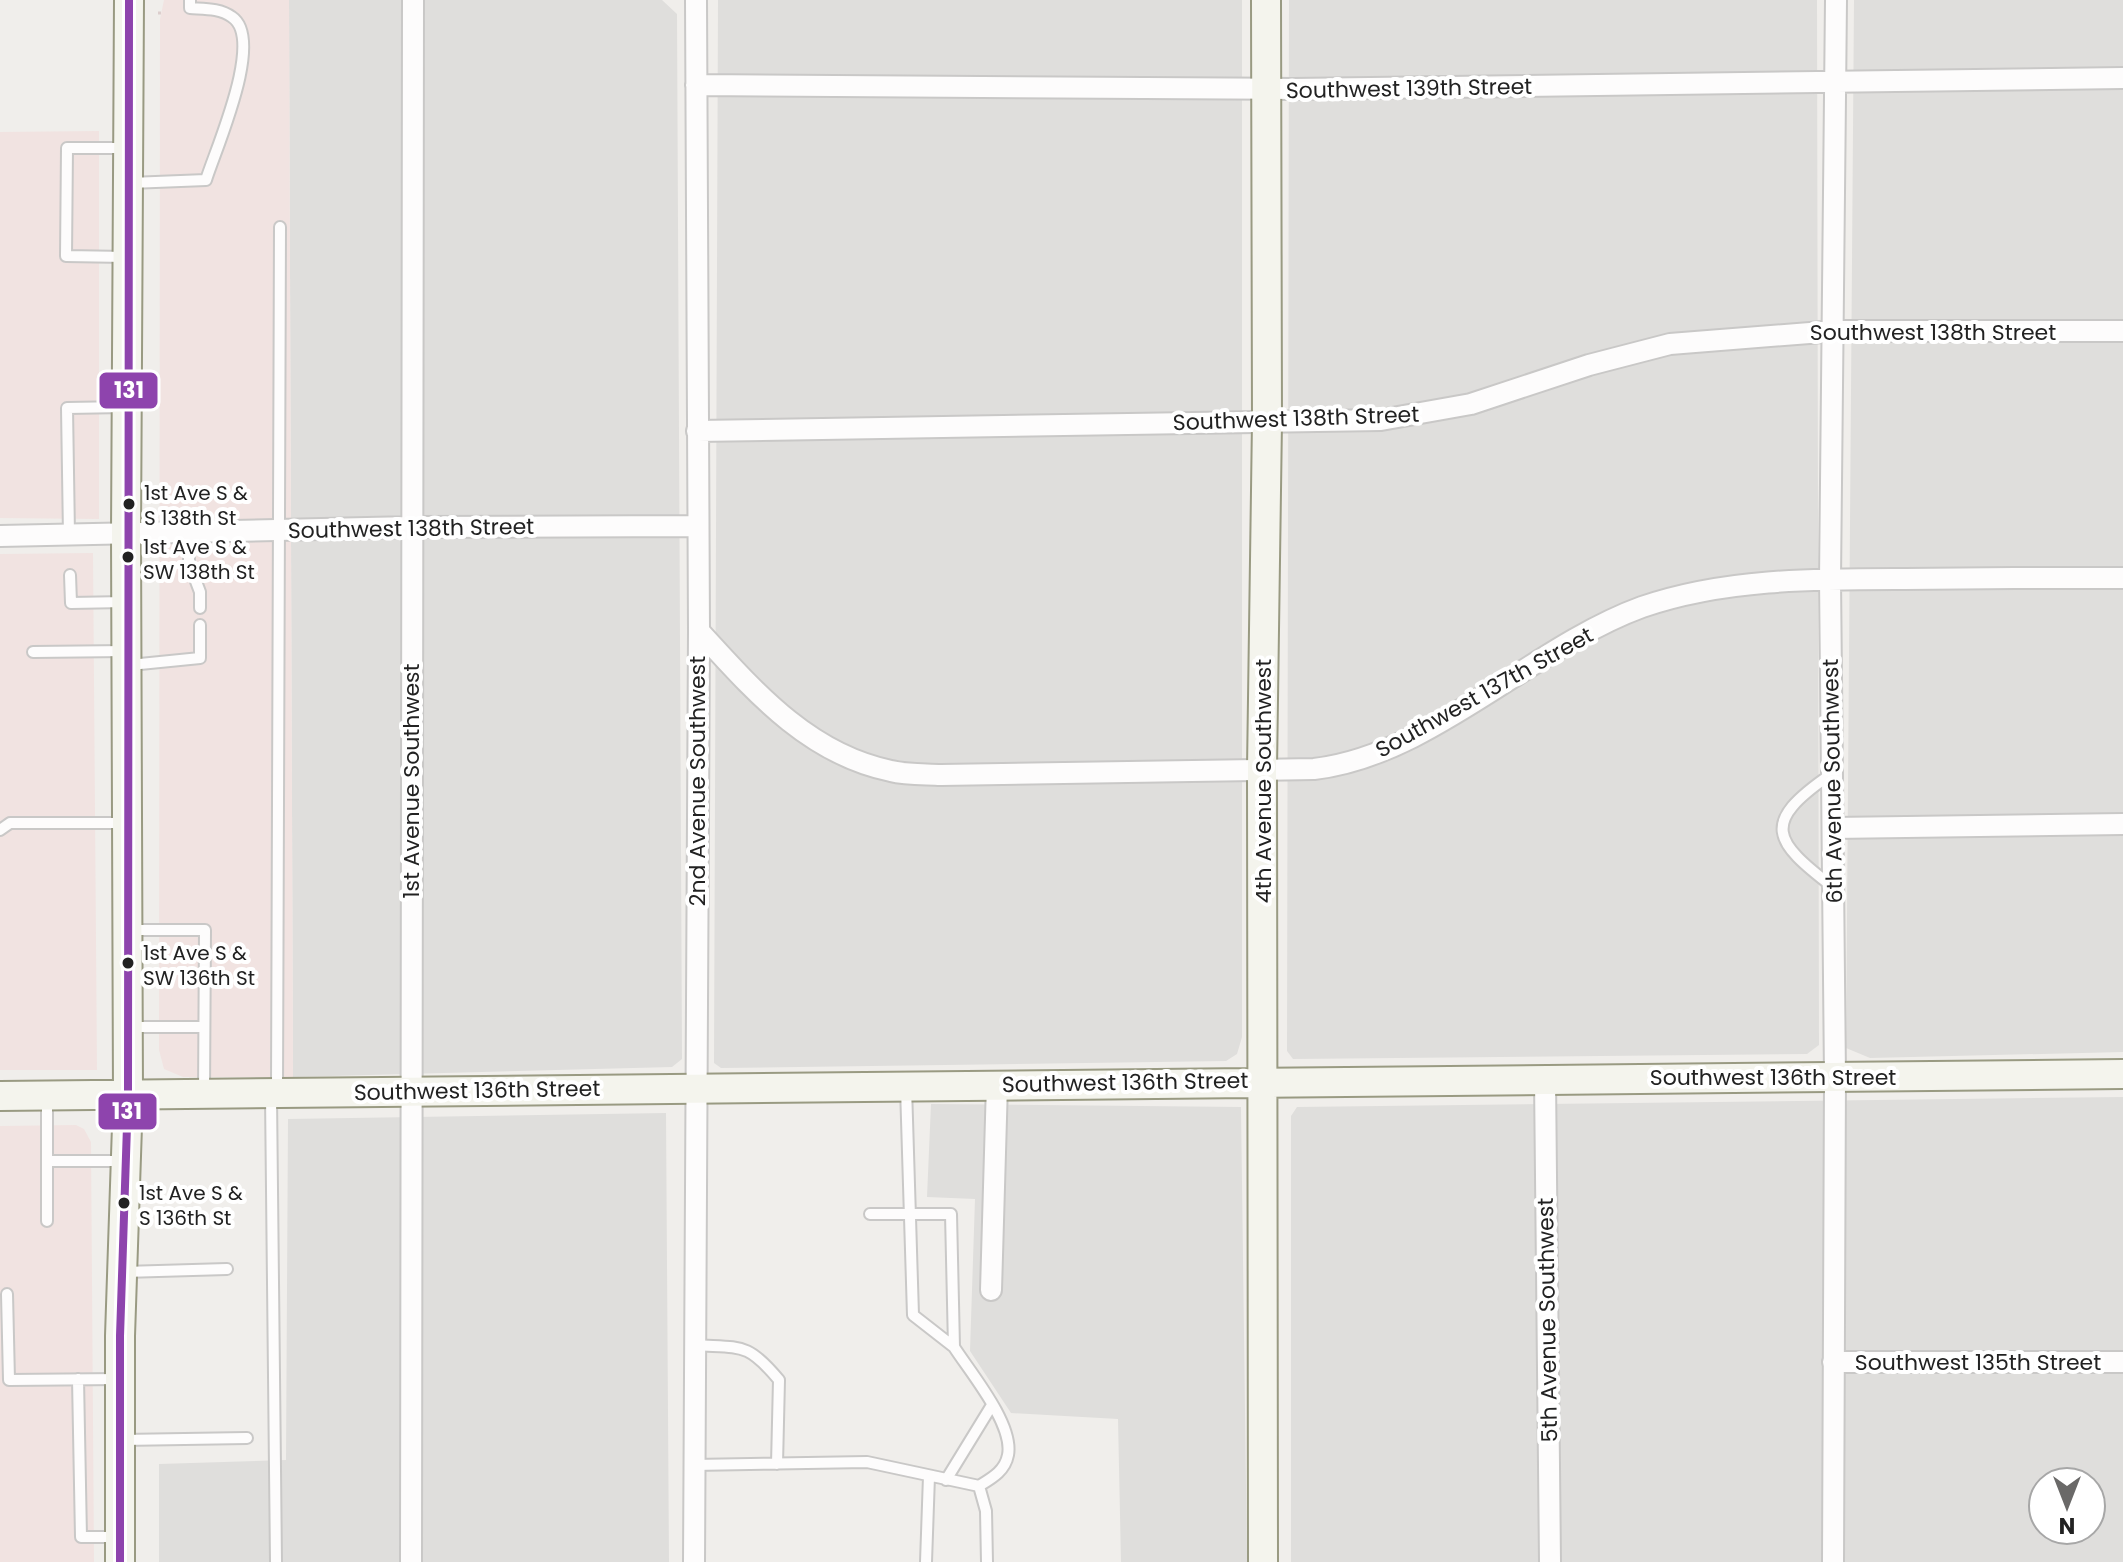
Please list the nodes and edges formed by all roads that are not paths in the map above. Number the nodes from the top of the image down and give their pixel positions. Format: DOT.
graph roads {
  1 [pos="129,0"];
  2 [pos="190,0"];
  3 [pos="413,0"];
  4 [pos="696,0"];
  5 [pos="1266,0"];
  6 [pos="1836,0"];
  7 [pos="2123,78"];
  8 [pos="1836,83"];
  9 [pos="696,85"];
  10 [pos="1267,89"];
  11 [pos="129,148"];
  12 [pos="128,183"];
  13 [pos="280,227"];
  14 [pos="128,257"];
  15 [pos="1835,331"];
  16 [pos="2123,331"];
  17 [pos="127,407"];
  18 [pos="1267,421"];
  19 [pos="697,431"];
  20 [pos="696,526"];
  21 [pos="412,527"];
  22 [pos="279,530"];
  23 [pos="189,533"];
  24 [pos="126,534"];
  25 [pos="69,535"];
  26 [pos="0,536"];
  27 [pos="70,575"];
  28 [pos="2123,578"];
  29 [pos="1830,579"];
  30 [pos="127,602"];
  31 [pos="200,608"];
  32 [pos="200,625"];
  33 [pos="699,631"];
  34 [pos="33,652"];
  35 [pos="128,658"];
  36 [pos="1262,769"];
  37 [pos="1832,774"];
  38 [pos="128,823"];
  39 [pos="2123,824"];
  40 [pos="1833,828"];
  41 [pos="0,830"];
  42 [pos="1833,887"];
  43 [pos="128,930"];
  44 [pos="128,1027"];
  45 [pos="204,1027"];
  46 [pos="2123,1074"];
  47 [pos="1835,1077"];
  48 [pos="1545,1079"];
  49 [pos="1263,1081"];
  50 [pos="997,1084"];
  51 [pos="906,1085"];
  52 [pos="695,1087"];
  53 [pos="410,1091"];
  54 [pos="274,1093"];
  55 [pos="204,1095"];
  56 [pos="0,1096"];
  57 [pos="47,1096"];
  58 [pos="128,1096"];
  59 [pos="47,1161"];
  60 [pos="126,1161"];
  61 [pos="912,1213"];
  62 [pos="870,1214"];
  63 [pos="47,1221"];
  64 [pos="227,1269"];
  65 [pos="122,1272"];
  66 [pos="991,1290"];
  67 [pos="7,1294"];
  68 [pos="694,1345"];
  69 [pos="954,1347"];
  70 [pos="1833,1362"];
  71 [pos="2123,1362"];
  72 [pos="78,1379"];
  73 [pos="121,1379"];
  74 [pos="992,1405"];
  75 [pos="247,1438"];
  76 [pos="120,1440"];
  77 [pos="777,1464"];
  78 [pos="694,1465"];
  79 [pos="929,1476"];
  80 [pos="946,1480"];
  81 [pos="979,1486"];
  82 [pos="120,1549"];
  83 [pos="276,1562"];
  84 [pos="411,1562"];
  85 [pos="694,1562"];
  86 [pos="926,1562"];
  87 [pos="987,1562"];
  88 [pos="1263,1562"];
  89 [pos="1550,1562"];
  90 [pos="1833,1562"];
  1 -- 11 [label="street"];
  2 -- 12 [label="lane"];
  3 -- 21 [label="street, 1st Avenue Southwest"];
  4 -- 9 [label="street, 2nd Avenue Southwest"];
  5 -- 10 [label="street, 4th Avenue Southwest"];
  6 -- 8 [label="street, 6th Avenue Southwest"];
  7 -- 8 [label="street, Southwest 139th Street"];
  8 -- 10 [label="street, Southwest 139th Street"];
  8 -- 15 [label="street, 6th Avenue Southwest"];
  9 -- 10 [label="street, Southwest 139th Street"];
  9 -- 19 [label="street, 2nd Avenue Southwest"];
  10 -- 18 [label="street, 4th Avenue Southwest"];
  11 -- 12 [label="street"];
  11 -- 14 [label="lane"];
  12 -- 14 [label="street"];
  13 -- 22 [label="lane"];
  14 -- 17 [label="street"];
  15 -- 16 [label="street, Southwest 138th Street"];
  15 -- 18 [label="street, Southwest 138th Street"];
  15 -- 29 [label="street, 6th Avenue Southwest"];
  17 -- 24 [label="street"];
  17 -- 25 [label="lane"];
  18 -- 19 [label="street, Southwest 138th Street"];
  18 -- 36 [label="street, 4th Avenue Southwest"];
  19 -- 20 [label="street, 2nd Avenue Southwest"];
  20 -- 21 [label="street, Southwest 138th Street"];
  20 -- 33 [label="street, 2nd Avenue Southwest"];
  21 -- 22 [label="street, Southwest 138th Street"];
  21 -- 53 [label="street, 1st Avenue Southwest"];
  22 -- 23 [label="street, Southwest 138th Street"];
  22 -- 54 [label="lane"];
  23 -- 24 [label="street, Southwest 138th Street"];
  23 -- 31 [label="lane"];
  24 -- 25 [label="street, Southwest 138th Street"];
  24 -- 30 [label="street"];
  25 -- 26 [label="street, Southwest 138th Street"];
  27 -- 30 [label="lane"];
  28 -- 29 [label="street, Southwest 137th Street"];
  29 -- 36 [label="street, Southwest 137th Street"];
  29 -- 37 [label="street, 6th Avenue Southwest"];
  30 -- 35 [label="street"];
  32 -- 35 [label="lane"];
  33 -- 36 [label="street, Southwest 137th Street"];
  33 -- 52 [label="street, 2nd Avenue Southwest"];
  34 -- 35 [label="lane"];
  35 -- 38 [label="street"];
  36 -- 49 [label="street, 4th Avenue Southwest"];
  37 -- 40 [label="street, 6th Avenue Southwest"];
  37 -- 42 [label="lane"];
  38 -- 41 [label="lane"];
  38 -- 43 [label="street"];
  39 -- 40 [label="street"];
  40 -- 42 [label="street, 6th Avenue Southwest"];
  42 -- 47 [label="street, 6th Avenue Southwest"];
  43 -- 44 [label="street"];
  43 -- 45 [label="lane"];
  44 -- 45 [label="lane"];
  44 -- 58 [label="street"];
  45 -- 55 [label="lane"];
  46 -- 47 [label="street, Southwest 136th Street"];
  47 -- 48 [label="street, Southwest 136th Street"];
  47 -- 70 [label="street, 6th Avenue Southwest"];
  48 -- 49 [label="street, Southwest 136th Street"];
  48 -- 89 [label="street, 5th Avenue Southwest"];
  49 -- 50 [label="street, Southwest 136th Street"];
  49 -- 88 [label="street, 4th Avenue Southwest"];
  50 -- 51 [label="street, Southwest 136th Street"];
  50 -- 66 [label="street"];
  51 -- 52 [label="street, Southwest 136th Street"];
  51 -- 61 [label="lane"];
  52 -- 53 [label="street, Southwest 136th Street"];
  52 -- 68 [label="street, 2nd Avenue Southwest"];
  53 -- 54 [label="street, Southwest 136th Street"];
  53 -- 84 [label="street, 1st Avenue Southwest"];
  54 -- 55 [label="street, Southwest 136th Street"];
  54 -- 83 [label="lane"];
  55 -- 58 [label="street, Southwest 136th Street"];
  56 -- 57 [label="street, Southwest 136th Street"];
  57 -- 58 [label="street, Southwest 136th Street"];
  57 -- 59 [label="lane"];
  58 -- 60 [label="street"];
  59 -- 60 [label="lane"];
  59 -- 63 [label="lane"];
  60 -- 65 [label="street"];
  61 -- 62 [label="lane"];
  61 -- 69 [label="lane"];
  61 -- 69 [label="lane"];
  64 -- 65 [label="lane"];
  65 -- 73 [label="street"];
  67 -- 72 [label="lane"];
  68 -- 77 [label="lane"];
  68 -- 78 [label="street, 2nd Avenue Southwest"];
  69 -- 74 [label="lane"];
  70 -- 71 [label="street, Southwest 135th Street"];
  70 -- 90 [label="street, 6th Avenue Southwest"];
  72 -- 73 [label="lane"];
  72 -- 82 [label="lane"];
  73 -- 76 [label="street"];
  74 -- 80 [label="lane"];
  74 -- 81 [label="lane"];
  75 -- 76 [label="lane"];
  76 -- 82 [label="street"];
  77 -- 78 [label="lane"];
  77 -- 79 [label="lane"];
  78 -- 85 [label="street, 2nd Avenue Southwest"];
  79 -- 80 [label="lane"];
  79 -- 86 [label="lane"];
  80 -- 81 [label="lane"];
  81 -- 87 [label="lane"];
}
